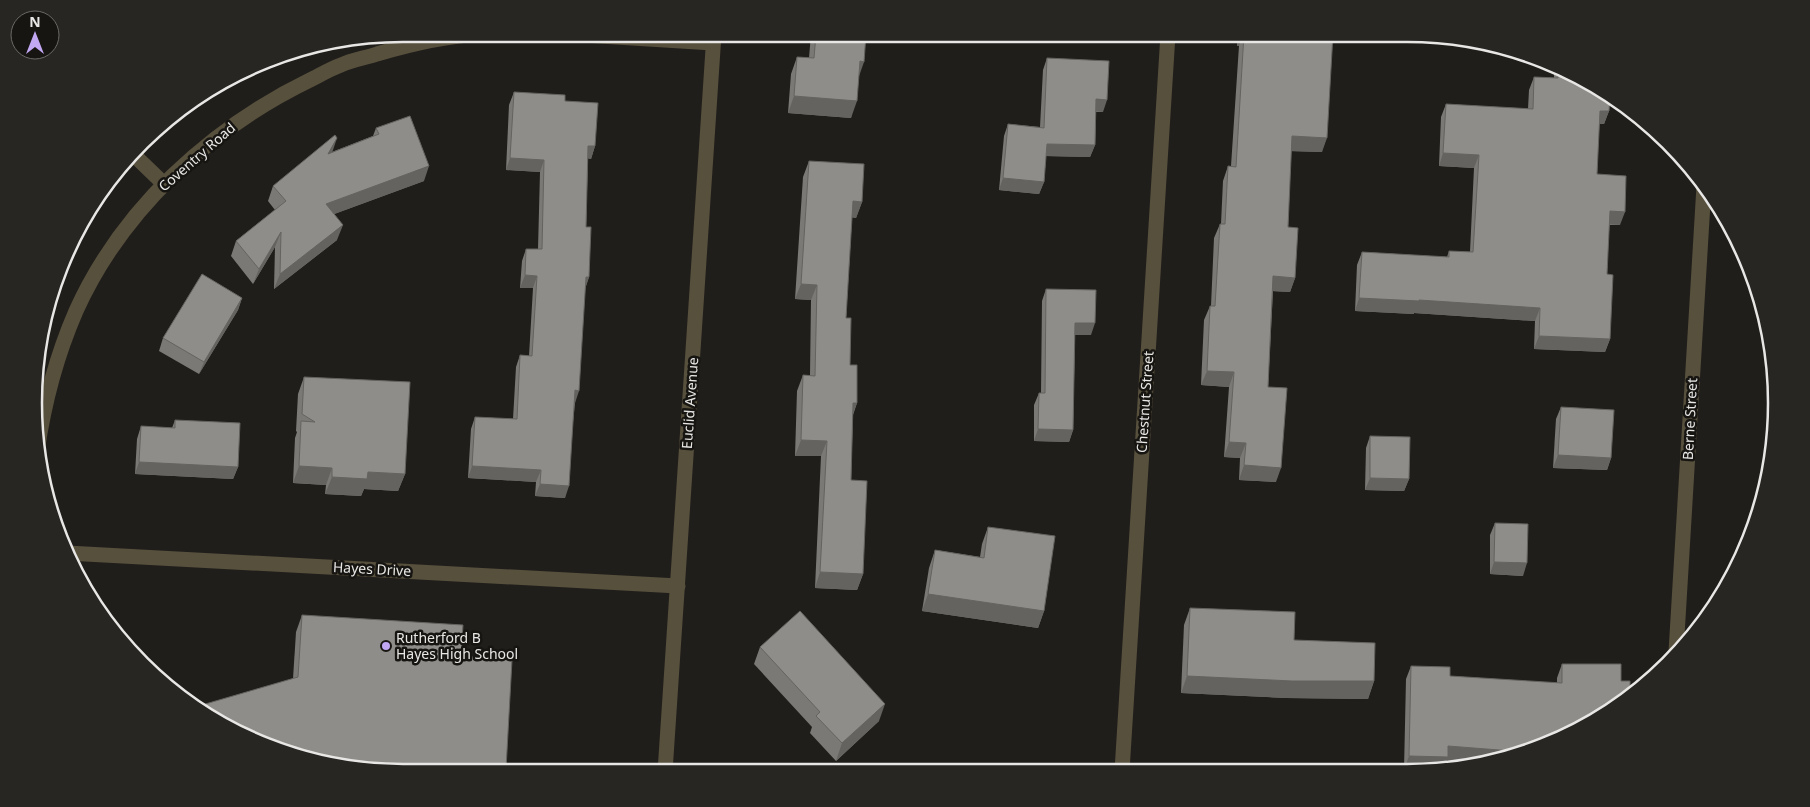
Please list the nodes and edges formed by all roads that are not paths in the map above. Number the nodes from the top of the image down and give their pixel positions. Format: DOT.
graph roads {
  1 [pos="422,42"];
  2 [pos="714,42"];
  3 [pos="1168,42"];
  4 [pos="138,159"];
  5 [pos="164,184"];
  6 [pos="1703,198"];
  7 [pos="42,415"];
  8 [pos="75,553"];
  9 [pos="678,586"];
  10 [pos="1677,644"];
  11 [pos="667,764"];
  12 [pos="1122,764"];
  1 -- 5 [label="street, Coventry Road"];
  2 -- 9 [label="street, Euclid Avenue"];
  3 -- 12 [label="street, Chestnut Street"];
  4 -- 5 [label="street"];
  5 -- 7 [label="street, Coventry Road"];
  6 -- 10 [label="street, Berne Street"];
  8 -- 9 [label="street, Hayes Drive"];
  9 -- 11 [label="street, Euclid Avenue"];
}
